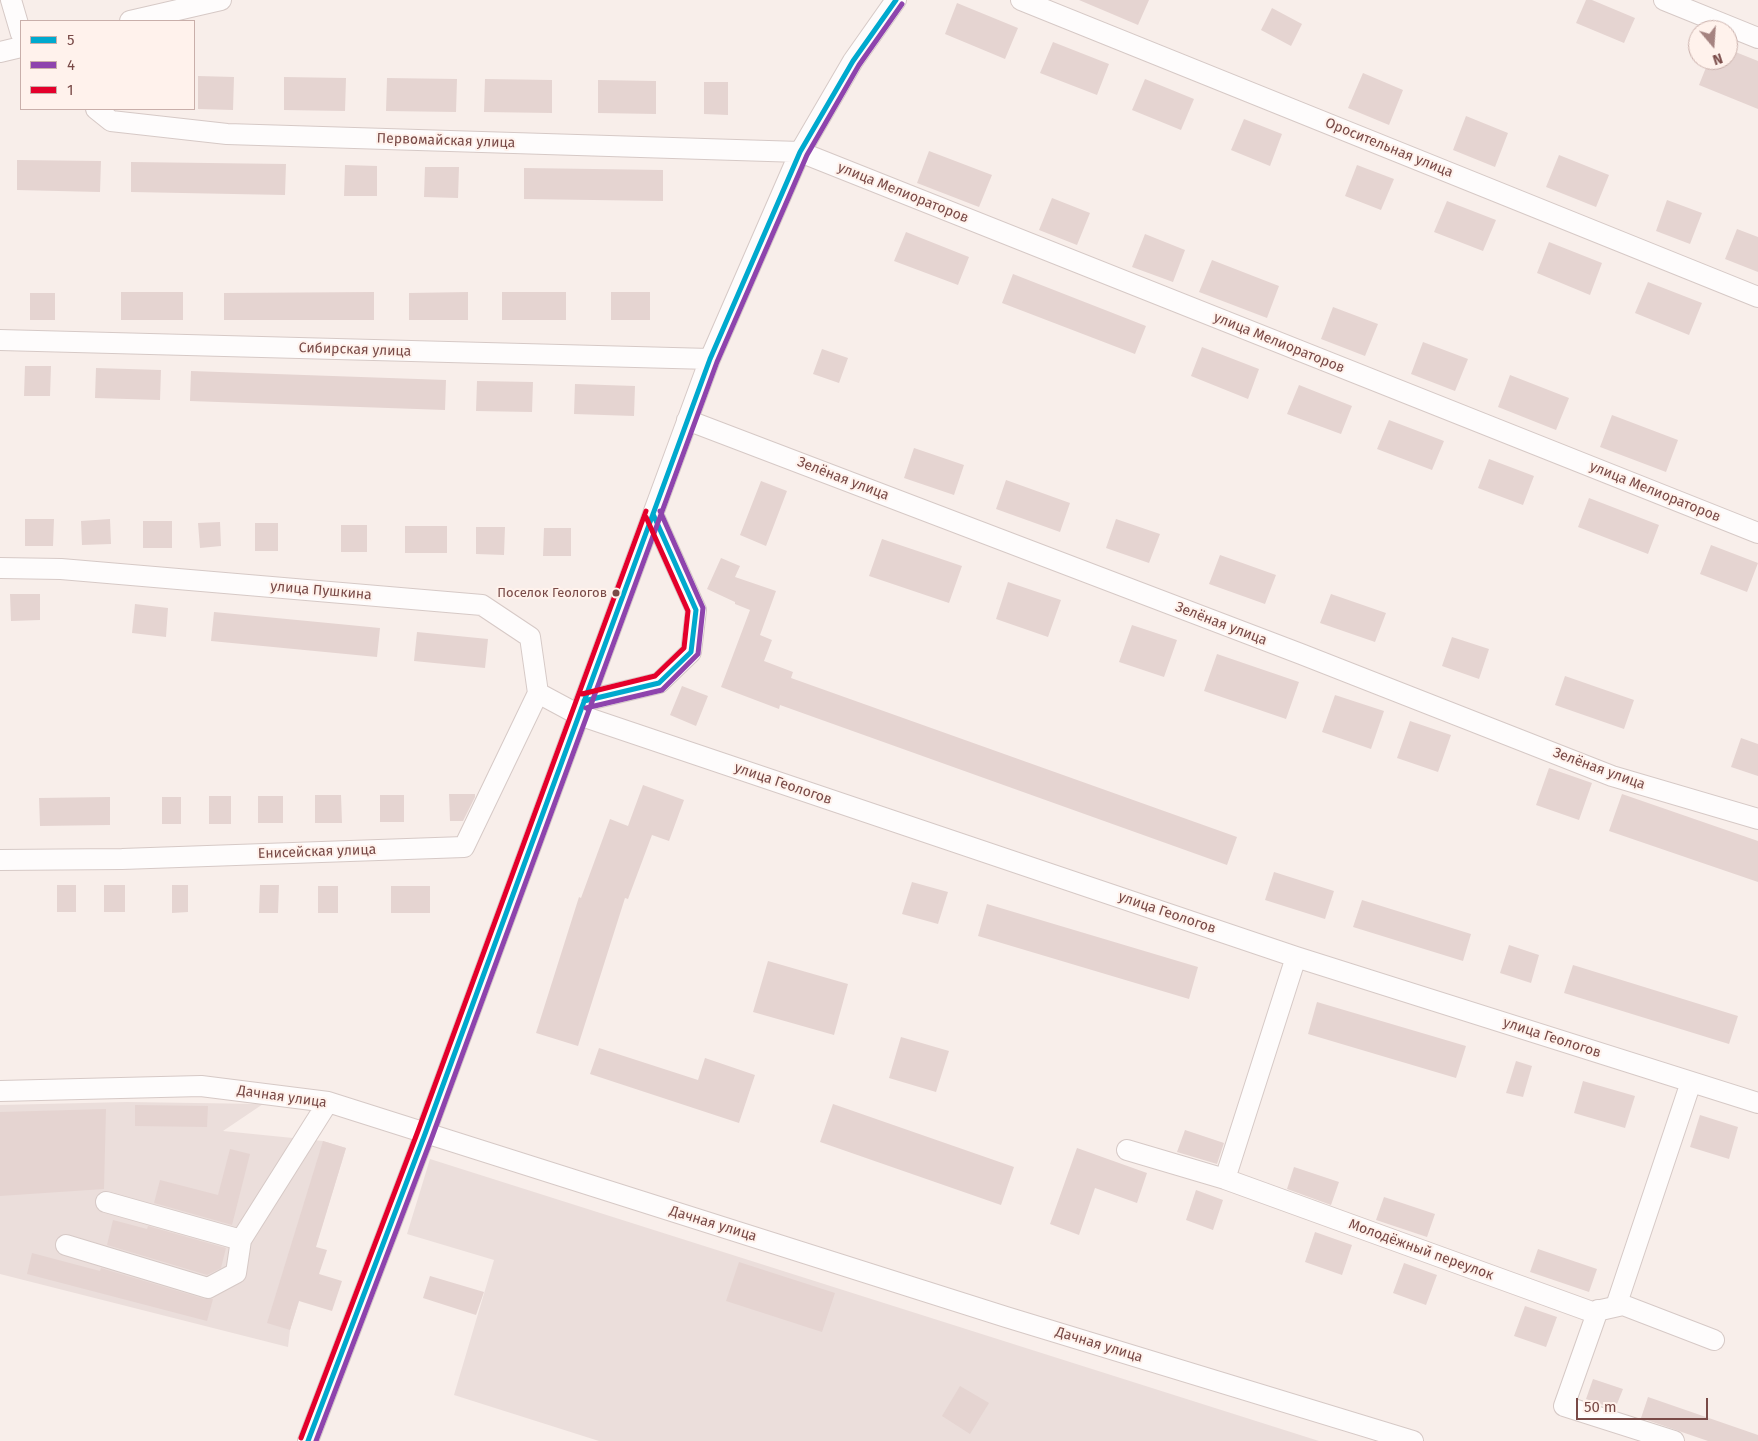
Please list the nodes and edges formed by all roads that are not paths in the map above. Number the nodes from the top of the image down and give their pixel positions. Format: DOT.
graph roads {
  1 [pos="11,0"];
  2 [pos="221,0"];
  3 [pos="896,0"];
  4 [pos="1020,0"];
  5 [pos="1664,0"];
  6 [pos="134,20"];
  7 [pos="20,31"];
  8 [pos="1758,38"];
  9 [pos="20,47"];
  10 [pos="0,52"];
  11 [pos="97,110"];
  12 [pos="800,152"];
  13 [pos="1758,297"];
  14 [pos="0,340"];
  15 [pos="710,359"];
  16 [pos="687,420"];
  17 [pos="653,514"];
  18 [pos="1758,533"];
  19 [pos="0,568"];
  20 [pos="538,693"];
  21 [pos="582,708"];
  22 [pos="1758,819"];
  23 [pos="0,860"];
  24 [pos="1296,957"];
  25 [pos="1690,1082"];
  26 [pos="0,1092"];
  27 [pos="328,1102"];
  28 [pos="1758,1103"];
  29 [pos="425,1134"];
  30 [pos="1127,1150"];
  31 [pos="1225,1179"];
  32 [pos="106,1202"];
  33 [pos="241,1240"];
  34 [pos="66,1245"];
  35 [pos="1607,1308"];
  36 [pos="1714,1340"];
  37 [pos="308,1441"];
  38 [pos="1413,1441"];
  39 [pos="1674,1441"];
  1 -- 7 [label="street"];
  2 -- 6 [label="street"];
  3 -- 12 [label="street"];
  4 -- 13 [label="street, Оросительная улица"];
  5 -- 8 [label="street"];
  9 -- 10 [label="street"];
  11 -- 12 [label="street, Первомайская улица"];
  12 -- 15 [label="street"];
  12 -- 18 [label="street, улица Мелиораторов"];
  14 -- 15 [label="street, Сибирская улица"];
  15 -- 16 [label="street"];
  16 -- 17 [label="street"];
  16 -- 22 [label="street, Зелёная улица"];
  17 -- 21 [label="street"];
  17 -- 21 [label="street"];
  19 -- 20 [label="street, улица Пушкина"];
  20 -- 21 [label="street"];
  20 -- 23 [label="street, Енисейская улица"];
  21 -- 24 [label="street, улица Геологов"];
  21 -- 29 [label="street"];
  24 -- 25 [label="street, улица Геологов"];
  24 -- 31 [label="street"];
  25 -- 28 [label="street, улица Геологов"];
  25 -- 35 [label="street"];
  26 -- 27 [label="street, Дачная улица"];
  27 -- 29 [label="street, Дачная улица"];
  27 -- 33 [label="street"];
  29 -- 37 [label="street"];
  29 -- 38 [label="street, Дачная улица"];
  30 -- 31 [label="street, Молодёжный переулок"];
  31 -- 35 [label="street, Молодёжный переулок"];
  32 -- 33 [label="street"];
  33 -- 34 [label="street"];
  35 -- 36 [label="street, Молодёжный переулок"];
  35 -- 39 [label="street"];
}
